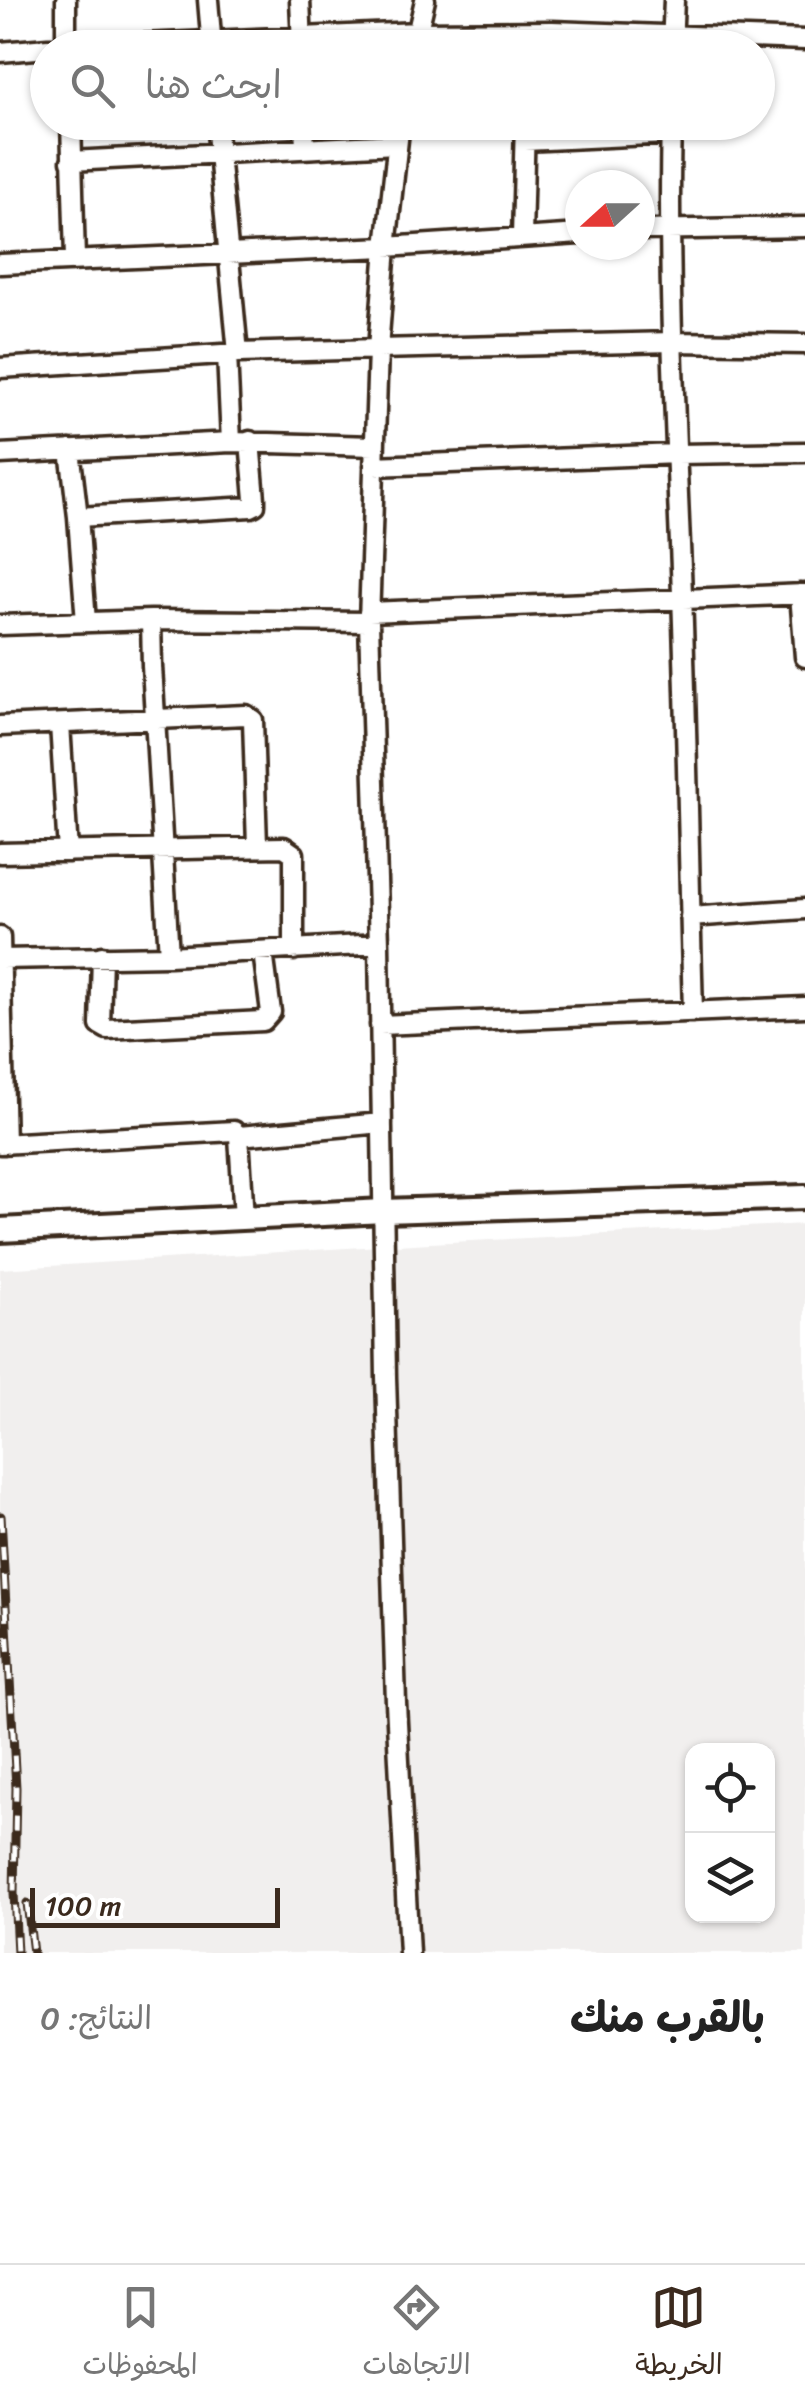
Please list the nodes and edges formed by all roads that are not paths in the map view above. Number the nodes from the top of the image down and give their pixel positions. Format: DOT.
graph roads {
  1 [pos="66,0"];
  2 [pos="208,0"];
  3 [pos="300,0"];
  4 [pos="424,0"];
  5 [pos="674,0"];
  6 [pos="60,30"];
  7 [pos="211,30"];
  8 [pos="301,30"];
  9 [pos="418,30"];
  10 [pos="673,30"];
  11 [pos="775,40"];
  12 [pos="805,40"];
  13 [pos="30,49"];
  14 [pos="0,52"];
  15 [pos="71,140"];
  16 [pos="217,140"];
  17 [pos="305,140"];
  18 [pos="397,140"];
  19 [pos="525,140"];
  20 [pos="671,140"];
  21 [pos="396,144"];
  22 [pos="305,149"];
  23 [pos="218,153"];
  24 [pos="72,161"];
  25 [pos="805,228"];
  26 [pos="670,229"];
  27 [pos="655,230"];
  28 [pos="565,235"];
  29 [pos="522,237"];
  30 [pos="386,247"];
  31 [pos="228,253"];
  32 [pos="76,260"];
  33 [pos="0,264"];
  34 [pos="673,342"];
  35 [pos="801,343"];
  36 [pos="378,349"];
  37 [pos="232,354"];
  38 [pos="0,368"];
  39 [pos="241,442"];
  40 [pos="374,446"];
  41 [pos="70,450"];
  42 [pos="805,452"];
  43 [pos="0,454"];
  44 [pos="676,454"];
  45 [pos="374,466"];
  46 [pos="78,517"];
  47 [pos="803,594"];
  48 [pos="682,600"];
  49 [pos="369,617"];
  50 [pos="152,620"];
  51 [pos="86,622"];
  52 [pos="0,626"];
  53 [pos="805,657"];
  54 [pos="157,721"];
  55 [pos="60,724"];
  56 [pos="0,726"];
  57 [pos="257,846"];
  58 [pos="162,850"];
  59 [pos="68,852"];
  60 [pos="0,853"];
  61 [pos="805,909"];
  62 [pos="690,917"];
  63 [pos="0,936"];
  64 [pos="379,944"];
  65 [pos="294,950"];
  66 [pos="262,952"];
  67 [pos="102,956"];
  68 [pos="169,956"];
  69 [pos="0,959"];
  70 [pos="805,1007"];
  71 [pos="693,1012"];
  72 [pos="380,1025"];
  73 [pos="382,1122"];
  74 [pos="239,1136"];
  75 [pos="2,1144"];
  76 [pos="805,1185"];
  77 [pos="805,1197"];
  78 [pos="384,1205"];
  79 [pos="243,1212"];
  80 [pos="0,1218"];
  81 [pos="0,1230"];
  82 [pos="409,1953"];
  1 -- 6 [label="street"];
  2 -- 7 [label="street"];
  3 -- 8 [label="street"];
  4 -- 9 [label="street"];
  5 -- 10 [label="street"];
  11 -- 12 [label="street"];
  13 -- 14 [label="street"];
  15 -- 24 [label="street"];
  16 -- 23 [label="street"];
  17 -- 22 [label="street"];
  18 -- 21 [label="street"];
  19 -- 29 [label="street"];
  20 -- 26 [label="street"];
  21 -- 22 [label="street"];
  21 -- 30 [label="street"];
  22 -- 23 [label="street"];
  23 -- 24 [label="street"];
  23 -- 31 [label="street"];
  24 -- 32 [label="street"];
  25 -- 26 [label="street"];
  26 -- 27 [label="street"];
  26 -- 34 [label="street"];
  28 -- 29 [label="street"];
  29 -- 30 [label="street"];
  30 -- 31 [label="street"];
  30 -- 36 [label="street"];
  31 -- 32 [label="street"];
  31 -- 37 [label="street"];
  32 -- 33 [label="street"];
  34 -- 35 [label="street"];
  34 -- 36 [label="street"];
  34 -- 44 [label="street"];
  36 -- 37 [label="street"];
  36 -- 40 [label="street"];
  37 -- 38 [label="street"];
  37 -- 39 [label="street"];
  39 -- 40 [label="street"];
  39 -- 41 [label="street"];
  39 -- 46 [label="street"];
  40 -- 45 [label="street"];
  41 -- 43 [label="street"];
  41 -- 46 [label="street"];
  42 -- 44 [label="street"];
  44 -- 45 [label="street"];
  44 -- 48 [label="street"];
  45 -- 49 [label="street"];
  46 -- 51 [label="street"];
  47 -- 48 [label="street"];
  47 -- 53 [label="street"];
  48 -- 49 [label="street"];
  48 -- 62 [label="street"];
  49 -- 50 [label="street"];
  49 -- 64 [label="street"];
  50 -- 51 [label="street"];
  50 -- 54 [label="street"];
  51 -- 52 [label="street"];
  54 -- 55 [label="street"];
  54 -- 57 [label="street"];
  54 -- 58 [label="street"];
  55 -- 56 [label="street"];
  55 -- 59 [label="street"];
  57 -- 58 [label="street"];
  57 -- 65 [label="street"];
  58 -- 59 [label="street"];
  58 -- 68 [label="street"];
  59 -- 60 [label="street"];
  61 -- 62 [label="street"];
  62 -- 71 [label="street"];
  63 -- 69 [label="street"];
  64 -- 65 [label="street"];
  64 -- 72 [label="street"];
  65 -- 66 [label="street"];
  66 -- 67 [label="street"];
  66 -- 68 [label="street"];
  67 -- 68 [label="street"];
  67 -- 69 [label="street"];
  69 -- 75 [label="street"];
  70 -- 71 [label="street"];
  71 -- 72 [label="street"];
  72 -- 73 [label="street"];
  73 -- 74 [label="street"];
  73 -- 78 [label="street"];
  74 -- 75 [label="street"];
  74 -- 79 [label="street"];
  76 -- 78 [label="main road"];
  77 -- 78 [label="main road"];
  78 -- 79 [label="main road"];
  78 -- 82 [label="street"];
  79 -- 80 [label="main road"];
  79 -- 81 [label="main road"];
}
